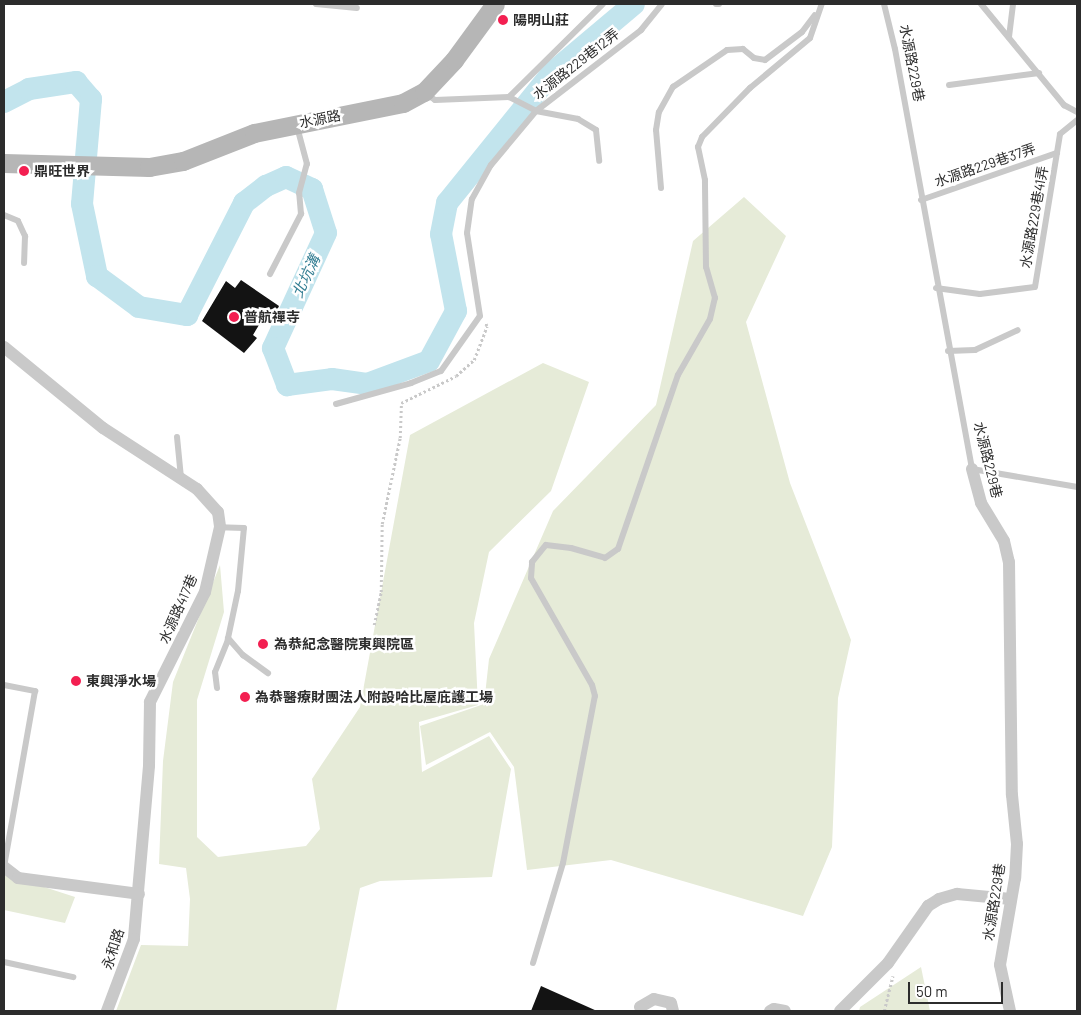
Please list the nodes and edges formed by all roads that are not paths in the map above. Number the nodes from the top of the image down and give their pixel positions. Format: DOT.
graph roads {
  1 [pos="316,4"];
  2 [pos="495,4"];
  3 [pos="604,4"];
  4 [pos="662,4"];
  5 [pos="822,4"];
  6 [pos="884,4"];
  7 [pos="981,4"];
  8 [pos="1013,4"];
  9 [pos="357,8"];
  10 [pos="817,12"];
  11 [pos="1009,37"];
  12 [pos="1039,73"];
  13 [pos="949,85"];
  14 [pos="424,92"];
  15 [pos="509,97"];
  16 [pos="536,111"];
  17 [pos="1077,112"];
  18 [pos="1077,120"];
  19 [pos="296,124"];
  20 [pos="1057,153"];
  21 [pos="599,161"];
  22 [pos="4,164"];
  23 [pos="661,188"];
  24 [pos="921,200"];
  25 [pos="4,215"];
  26 [pos="24,263"];
  27 [pos="270,274"];
  28 [pos="936,288"];
  29 [pos="1018,330"];
  30 [pos="4,347"];
  31 [pos="948,351"];
  32 [pos="336,404"];
  33 [pos="177,437"];
  34 [pos="972,469"];
  35 [pos="181,478"];
  36 [pos="1077,487"];
  37 [pos="220,527"];
  38 [pos="228,638"];
  39 [pos="268,673"];
  40 [pos="4,685"];
  41 [pos="217,688"];
  42 [pos="4,867"];
  43 [pos="139,894"];
  44 [pos="1011,899"];
  45 [pos="4,962"];
  46 [pos="533,963"];
  47 [pos="73,977"];
  48 [pos="640,1007"];
  49 [pos="107,1011"];
  50 [pos="673,1011"];
  51 [pos="770,1011"];
  52 [pos="784,1011"];
  53 [pos="840,1011"];
  54 [pos="1010,1011"];
  1 -- 9 [label="lane"];
  2 -- 14 [label="street, 水源路"];
  3 -- 15 [label="lane"];
  4 -- 16 [label="lane, 水源路229巷12弄"];
  5 -- 10 [label="lane"];
  6 -- 24 [label="lane, 水源路229巷"];
  7 -- 11 [label="lane"];
  8 -- 11 [label="lane"];
  10 -- 23 [label="lane"];
  10 -- 46 [label="lane"];
  11 -- 12 [label="lane"];
  12 -- 13 [label="lane"];
  12 -- 17 [label="lane"];
  14 -- 15 [label="lane"];
  14 -- 19 [label="street, 水源路"];
  15 -- 16 [label="lane"];
  16 -- 21 [label="lane"];
  16 -- 32 [label="lane, 水源路229巷12弄"];
  18 -- 20 [label="lane, 水源路229巷41弄"];
  19 -- 22 [label="street, 水源路"];
  19 -- 27 [label="lane"];
  20 -- 24 [label="lane, 水源路229巷37弄"];
  20 -- 28 [label="lane, 水源路229巷41弄"];
  24 -- 28 [label="lane, 水源路229巷"];
  25 -- 26 [label="lane"];
  28 -- 31 [label="lane, 水源路229巷"];
  29 -- 31 [label="lane"];
  30 -- 35 [label="street"];
  31 -- 34 [label="lane, 水源路229巷"];
  33 -- 35 [label="lane"];
  34 -- 36 [label="lane"];
  34 -- 44 [label="street, 水源路229巷"];
  35 -- 37 [label="street"];
  37 -- 38 [label="lane"];
  37 -- 43 [label="street, 水源路417巷"];
  38 -- 39 [label="lane"];
  38 -- 41 [label="lane"];
  40 -- 42 [label="lane"];
  42 -- 43 [label="street"];
  43 -- 49 [label="street, 永和路"];
  44 -- 53 [label="street"];
  44 -- 54 [label="street, 水源路229巷"];
  45 -- 47 [label="lane"];
  48 -- 50 [label="street"];
  51 -- 52 [label="street"];
}
